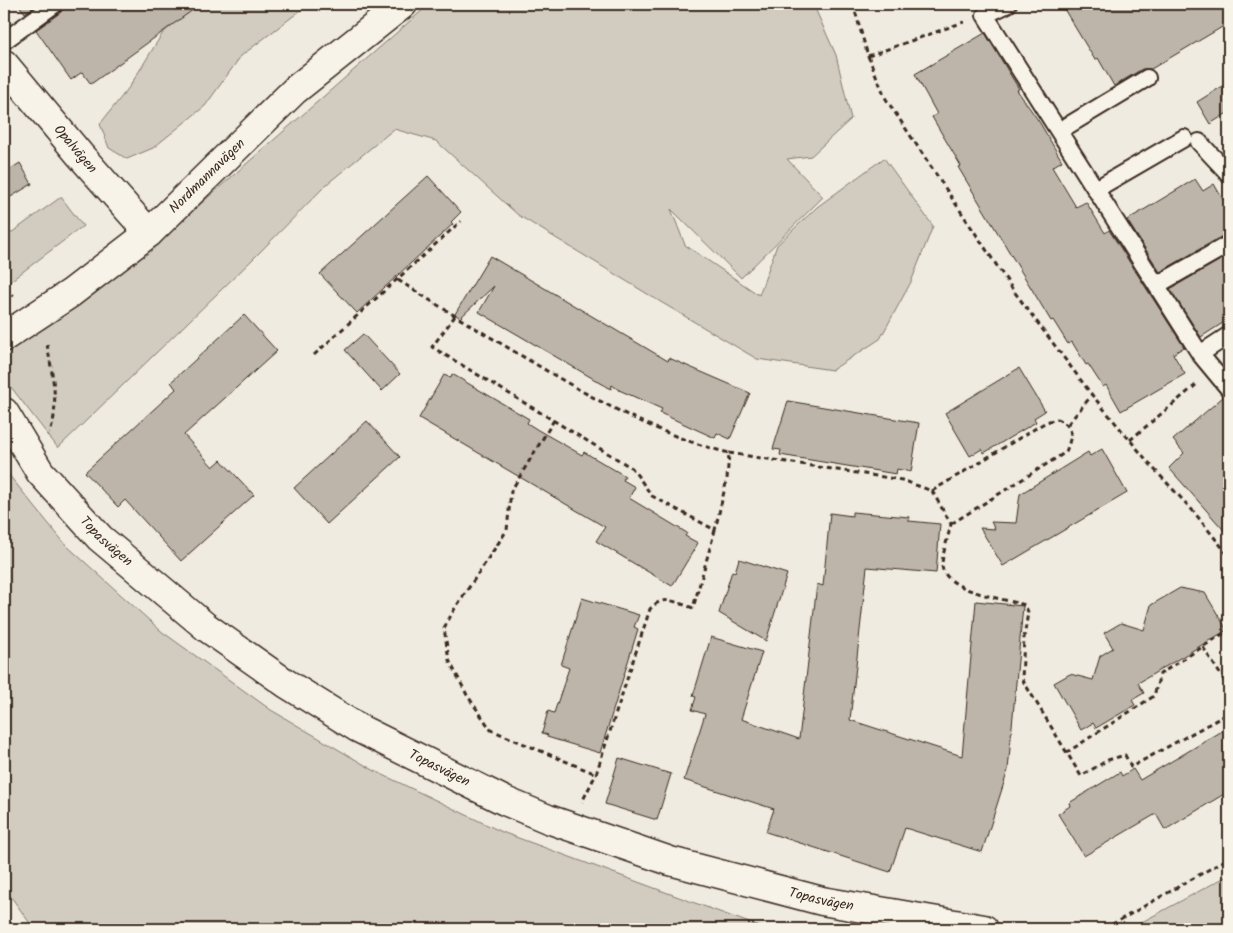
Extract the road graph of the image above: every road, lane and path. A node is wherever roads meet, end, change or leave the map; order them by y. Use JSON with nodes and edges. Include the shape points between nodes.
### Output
{"nodes":[{"id":1,"x":55,"y":4,"type":"edge"},
{"id":2,"x":403,"y":4,"type":"edge"},
{"id":3,"x":853,"y":4,"type":"edge"},
{"id":4,"x":1008,"y":4,"type":"edge"},
{"id":5,"x":985,"y":14,"type":"junction"},
{"id":6,"x":4,"y":41,"type":"edge"},
{"id":7,"x":868,"y":56,"type":"junction"},
{"id":8,"x":4,"y":64,"type":"edge"},
{"id":9,"x":1147,"y":78,"type":"dead end"},
{"id":10,"x":1059,"y":131,"type":"junction"},
{"id":11,"x":1229,"y":174,"type":"edge"},
{"id":12,"x":1096,"y":189,"type":"junction"},
{"id":13,"x":461,"y":221,"type":"dead end"},
{"id":14,"x":149,"y":233,"type":"junction"},
{"id":15,"x":1229,"y":244,"type":"edge"},
{"id":16,"x":398,"y":280,"type":"junction"},
{"id":17,"x":1157,"y":285,"type":"junction"},
{"id":18,"x":4,"y":290,"type":"edge"},
{"id":19,"x":455,"y":316,"type":"junction"},
{"id":20,"x":33,"y":319,"type":"junction"},
{"id":21,"x":1229,"y":335,"type":"edge"},
{"id":22,"x":4,"y":338,"type":"edge"},
{"id":23,"x":1200,"y":354,"type":"junction"},
{"id":24,"x":314,"y":355,"type":"dead end"},
{"id":25,"x":1213,"y":370,"type":"junction"},
{"id":26,"x":1229,"y":389,"type":"edge"},
{"id":27,"x":1092,"y":395,"type":"junction"},
{"id":28,"x":4,"y":412,"type":"edge"},
{"id":29,"x":554,"y":420,"type":"junction"},
{"id":30,"x":1068,"y":424,"type":"junction"},
{"id":31,"x":1130,"y":440,"type":"junction"},
{"id":32,"x":29,"y":453,"type":"junction"},
{"id":33,"x":729,"y":453,"type":"junction"},
{"id":34,"x":932,"y":491,"type":"junction"},
{"id":35,"x":951,"y":524,"type":"junction"},
{"id":36,"x":715,"y":530,"type":"junction"},
{"id":37,"x":1229,"y":556,"type":"edge"},
{"id":38,"x":1229,"y":630,"type":"edge"},
{"id":39,"x":1203,"y":647,"type":"junction"},
{"id":40,"x":1229,"y":688,"type":"edge"},
{"id":41,"x":1229,"y":713,"type":"edge"},
{"id":42,"x":1066,"y":752,"type":"junction"},
{"id":43,"x":596,"y":774,"type":"junction"},
{"id":44,"x":581,"y":805,"type":"dead end"},
{"id":45,"x":1229,"y":858,"type":"edge"},
{"id":46,"x":984,"y":929,"type":"edge"},
{"id":47,"x":1104,"y":929,"type":"edge"}],
"edges":[{"from":1,"to":6,"type":"lane"},
{"from":2,"to":14,"type":"street","name":"Nordmannavägen","via":[[295,90]]},
{"from":3,"to":7,"type":"path"},
{"from":4,"to":5,"type":"lane"},
{"from":5,"to":7,"type":"path"},
{"from":5,"to":10,"type":"lane"},
{"from":7,"to":27,"type":"path","via":[[886,99],[1013,290]]},
{"from":8,"to":14,"type":"street","name":"Opalvägen"},
{"from":9,"to":10,"type":"lane"},
{"from":10,"to":12,"type":"lane"},
{"from":11,"to":12,"type":"lane","via":[[1191,140]]},
{"from":12,"to":17,"type":"lane"},
{"from":13,"to":16,"type":"path"},
{"from":14,"to":20,"type":"street","name":"Nordmannavägen"},
{"from":15,"to":17,"type":"lane"},
{"from":16,"to":19,"type":"path"},
{"from":16,"to":24,"type":"path"},
{"from":17,"to":23,"type":"lane"},
{"from":18,"to":20,"type":"path","via":[[19,298]]},
{"from":19,"to":29,"type":"path","via":[[432,347]]},
{"from":19,"to":33,"type":"path","via":[[592,398],[664,432]]},
{"from":20,"to":22,"type":"street","name":"Nordmannavägen"},
{"from":20,"to":32,"type":"path","via":[[47,343],[55,392],[52,426],[44,442]]},
{"from":21,"to":23,"type":"lane"},
{"from":23,"to":25,"type":"lane"},
{"from":25,"to":26,"type":"lane"},
{"from":25,"to":31,"type":"path"},
{"from":27,"to":30,"type":"path"},
{"from":27,"to":31,"type":"path"},
{"from":28,"to":32,"type":"street","name":"Topasvägen"},
{"from":29,"to":36,"type":"path","via":[[632,468],[652,496]]},
{"from":29,"to":43,"type":"path","via":[[511,491],[507,530],[444,628],[449,660],[467,695],[491,730]]},
{"from":30,"to":34,"type":"path","via":[[1057,419],[1046,422]]},
{"from":30,"to":35,"type":"path","via":[[1070,441],[1066,452]]},
{"from":31,"to":37,"type":"path"},
{"from":32,"to":46,"type":"street","name":"Topasvägen","via":[[40,472],[100,538],[206,627],[286,684],[358,728],[438,769],[548,819],[670,861],[822,901]]},
{"from":33,"to":34,"type":"path","via":[[902,480]]},
{"from":33,"to":36,"type":"path","via":[[727,479]]},
{"from":34,"to":35,"type":"path"},
{"from":35,"to":42,"type":"path","via":[[942,565],[945,575],[958,585],[979,593],[1025,605],[1028,612],[1022,679]]},
{"from":36,"to":43,"type":"path","via":[[692,608],[668,600],[656,603],[650,610]]},
{"from":38,"to":39,"type":"path"},
{"from":39,"to":40,"type":"path"},
{"from":39,"to":42,"type":"path","via":[[1160,674],[1154,696]]},
{"from":41,"to":42,"type":"path","via":[[1131,767],[1125,755],[1108,760],[1081,776]]},
{"from":43,"to":44,"type":"path"},
{"from":45,"to":47,"type":"path"}]}
